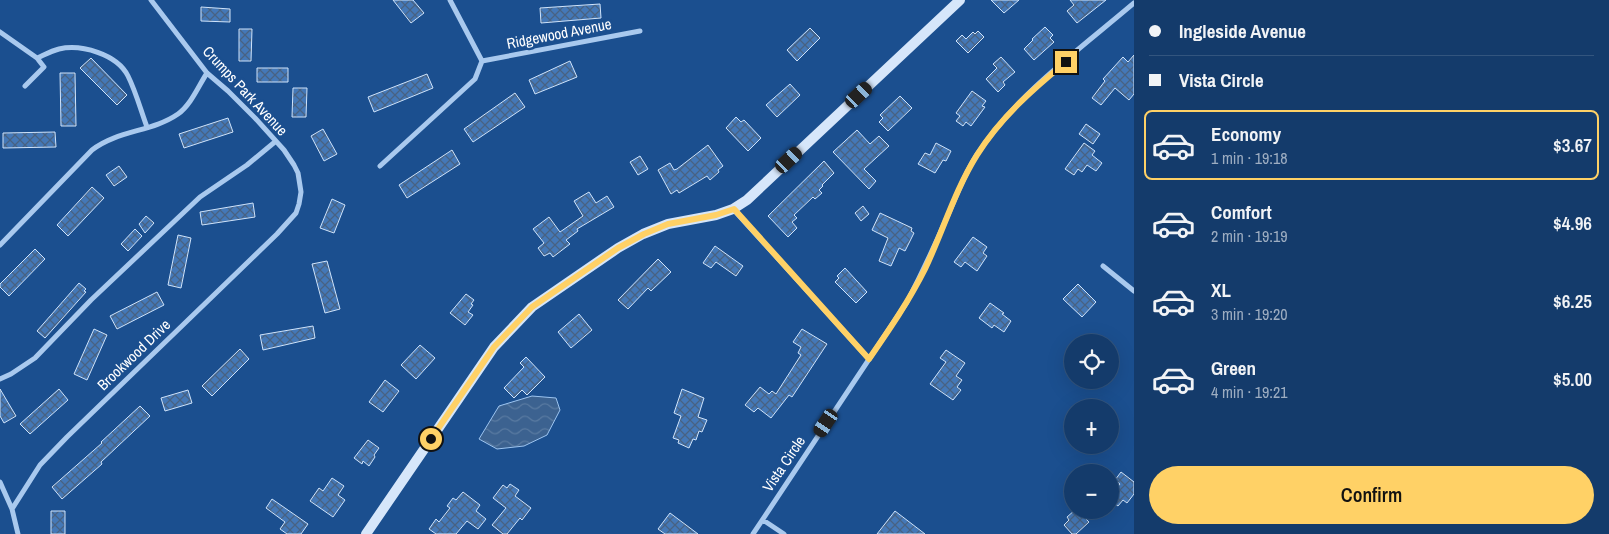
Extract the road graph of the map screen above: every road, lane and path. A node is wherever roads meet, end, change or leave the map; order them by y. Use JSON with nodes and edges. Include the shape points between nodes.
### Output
{"nodes":[{"id":1,"x":150,"y":0,"type":"edge"},
{"id":2,"x":450,"y":0,"type":"edge"},
{"id":3,"x":960,"y":0,"type":"edge"},
{"id":4,"x":1134,"y":3,"type":"edge"},
{"id":5,"x":640,"y":31,"type":"dead end"},
{"id":6,"x":0,"y":32,"type":"edge"},
{"id":7,"x":37,"y":58,"type":"junction"},
{"id":8,"x":482,"y":61,"type":"junction"},
{"id":9,"x":207,"y":72,"type":"junction"},
{"id":10,"x":25,"y":86,"type":"dead end"},
{"id":11,"x":146,"y":127,"type":"junction"},
{"id":12,"x":276,"y":141,"type":"junction"},
{"id":13,"x":380,"y":166,"type":"dead end"},
{"id":14,"x":298,"y":207,"type":"joint"},
{"id":15,"x":734,"y":209,"type":"junction"},
{"id":16,"x":0,"y":245,"type":"edge"},
{"id":17,"x":1103,"y":266,"type":"dead end"},
{"id":18,"x":1134,"y":291,"type":"edge"},
{"id":19,"x":869,"y":359,"type":"junction"},
{"id":20,"x":0,"y":379,"type":"edge"},
{"id":21,"x":0,"y":482,"type":"edge"},
{"id":22,"x":12,"y":509,"type":"junction"},
{"id":23,"x":763,"y":520,"type":"junction"},
{"id":24,"x":18,"y":534,"type":"edge"},
{"id":25,"x":366,"y":534,"type":"edge"},
{"id":26,"x":753,"y":534,"type":"edge"},
{"id":27,"x":784,"y":534,"type":"edge"}],
"edges":[{"from":1,"to":9,"type":"street","name":"Crumps Park Avenue"},
{"from":2,"to":8,"type":"street"},
{"from":3,"to":15,"type":"street"},
{"from":4,"to":19,"type":"street","name":"Vista Circle","via":[[1038,85],[996,128],[966,175],[907,302]]},
{"from":5,"to":8,"type":"street","name":"Ridgewood Avenue"},
{"from":6,"to":7,"type":"street"},
{"from":7,"to":10,"type":"street","via":[[44,67]]},
{"from":7,"to":11,"type":"street","via":[[58,49],[74,47],[118,62],[128,74]]},
{"from":8,"to":13,"type":"street","via":[[475,79]]},
{"from":9,"to":11,"type":"street","via":[[180,113]]},
{"from":9,"to":12,"type":"street","name":"Crumps Park Avenue"},
{"from":11,"to":16,"type":"street","via":[[100,144]]},
{"from":12,"to":14,"type":"street","name":"Crumps Park Avenue","via":[[298,173],[301,192]]},
{"from":12,"to":20,"type":"street","via":[[200,197],[35,358]]},
{"from":14,"to":22,"type":"street","name":"Brookwood Drive","via":[[277,234],[40,465]]},
{"from":15,"to":19,"type":"street"},
{"from":15,"to":25,"type":"street","via":[[668,224],[644,234],[532,307],[494,347]]},
{"from":17,"to":18,"type":"street"},
{"from":19,"to":23,"type":"street","name":"Vista Circle"},
{"from":21,"to":22,"type":"street"},
{"from":22,"to":24,"type":"street"},
{"from":23,"to":26,"type":"street","name":"Vista Circle"},
{"from":23,"to":27,"type":"street"}]}
